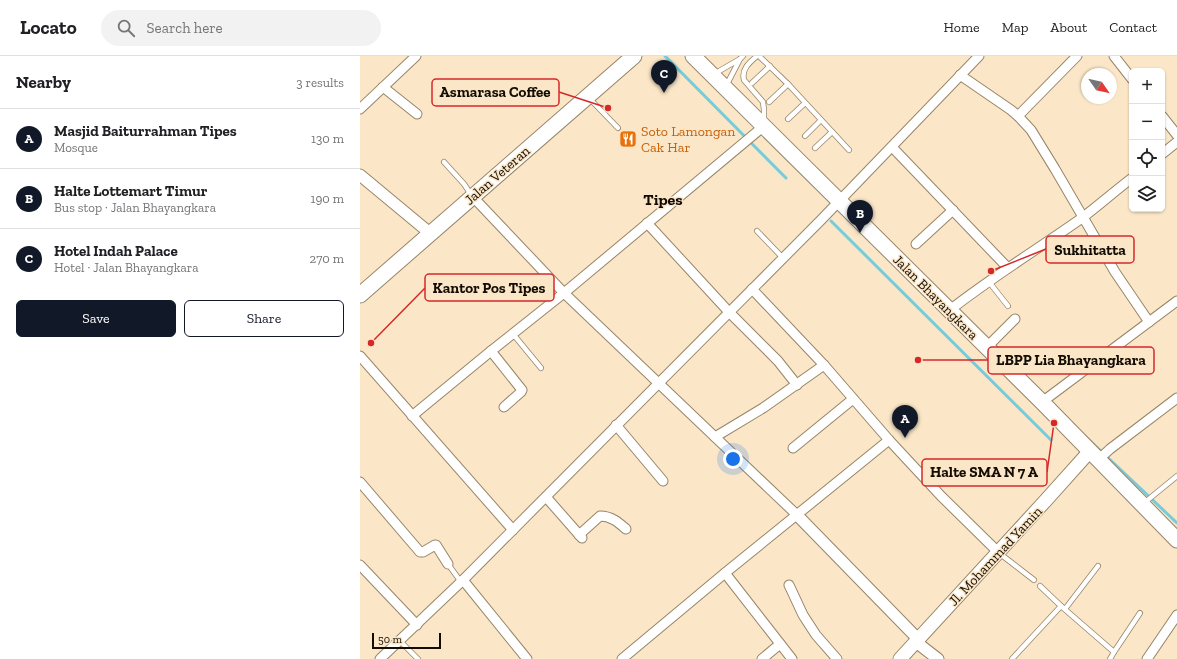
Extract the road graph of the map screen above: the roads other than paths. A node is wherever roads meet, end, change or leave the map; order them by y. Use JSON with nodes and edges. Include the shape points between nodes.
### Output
{"nodes":[{"id":1,"x":416,"y":56,"type":"edge"},
{"id":2,"x":634,"y":56,"type":"edge"},
{"id":3,"x":758,"y":56,"type":"edge"},
{"id":4,"x":979,"y":56,"type":"edge"},
{"id":5,"x":1077,"y":56,"type":"edge"},
{"id":6,"x":1114,"y":56,"type":"edge"},
{"id":7,"x":697,"y":58,"type":"edge"},
{"id":8,"x":742,"y":58,"type":"edge"},
{"id":9,"x":770,"y":66,"type":"junction"},
{"id":10,"x":712,"y":75,"type":"junction"},
{"id":11,"x":960,"y":75,"type":"junction"},
{"id":12,"x":1129,"y":75,"type":"edge"},
{"id":13,"x":752,"y":83,"type":"dead end"},
{"id":14,"x":788,"y":84,"type":"junction"},
{"id":15,"x":384,"y":87,"type":"junction"},
{"id":16,"x":725,"y":88,"type":"junction"},
{"id":17,"x":588,"y":96,"type":"junction"},
{"id":18,"x":769,"y":102,"type":"dead end"},
{"id":19,"x":805,"y":103,"type":"junction"},
{"id":20,"x":360,"y":109,"type":"edge"},
{"id":21,"x":417,"y":114,"type":"dead end"},
{"id":22,"x":1018,"y":116,"type":"junction"},
{"id":23,"x":788,"y":119,"type":"dead end"},
{"id":24,"x":821,"y":120,"type":"junction"},
{"id":25,"x":1165,"y":120,"type":"edge"},
{"id":26,"x":618,"y":128,"type":"dead end"},
{"id":27,"x":762,"y":128,"type":"junction"},
{"id":28,"x":832,"y":132,"type":"junction"},
{"id":29,"x":1177,"y":135,"type":"edge"},
{"id":30,"x":805,"y":136,"type":"dead end"},
{"id":31,"x":1177,"y":142,"type":"edge"},
{"id":32,"x":892,"y":147,"type":"junction"},
{"id":33,"x":815,"y":148,"type":"dead end"},
{"id":34,"x":849,"y":150,"type":"dead end"},
{"id":35,"x":1165,"y":152,"type":"edge"},
{"id":36,"x":444,"y":162,"type":"dead end"},
{"id":37,"x":360,"y":175,"type":"edge"},
{"id":38,"x":1129,"y":180,"type":"edge"},
{"id":39,"x":473,"y":197,"type":"junction"},
{"id":40,"x":839,"y":202,"type":"junction"},
{"id":41,"x":953,"y":210,"type":"junction"},
{"id":42,"x":1083,"y":217,"type":"junction"},
{"id":43,"x":646,"y":224,"type":"junction"},
{"id":44,"x":757,"y":231,"type":"dead end"},
{"id":45,"x":431,"y":234,"type":"junction"},
{"id":46,"x":916,"y":244,"type":"dead end"},
{"id":47,"x":783,"y":258,"type":"junction"},
{"id":48,"x":1008,"y":268,"type":"junction"},
{"id":49,"x":989,"y":282,"type":"junction"},
{"id":50,"x":752,"y":289,"type":"junction"},
{"id":51,"x":564,"y":292,"type":"junction"},
{"id":52,"x":360,"y":295,"type":"edge"},
{"id":53,"x":1177,"y":301,"type":"edge"},
{"id":54,"x":1008,"y":306,"type":"dead end"},
{"id":55,"x":950,"y":310,"type":"junction"},
{"id":56,"x":729,"y":312,"type":"junction"},
{"id":57,"x":1015,"y":319,"type":"dead end"},
{"id":58,"x":1149,"y":322,"type":"junction"},
{"id":59,"x":513,"y":334,"type":"junction"},
{"id":60,"x":986,"y":347,"type":"junction"},
{"id":61,"x":491,"y":350,"type":"junction"},
{"id":62,"x":360,"y":356,"type":"edge"},
{"id":63,"x":824,"y":365,"type":"junction"},
{"id":64,"x":541,"y":368,"type":"dead end"},
{"id":65,"x":659,"y":383,"type":"junction"},
{"id":66,"x":797,"y":385,"type":"junction"},
{"id":67,"x":853,"y":398,"type":"junction"},
{"id":68,"x":1177,"y":398,"type":"edge"},
{"id":69,"x":1042,"y":402,"type":"junction"},
{"id":70,"x":504,"y":407,"type":"dead end"},
{"id":71,"x":412,"y":416,"type":"junction"},
{"id":72,"x":616,"y":425,"type":"junction"},
{"id":73,"x":715,"y":437,"type":"junction"},
{"id":74,"x":889,"y":440,"type":"junction"},
{"id":75,"x":793,"y":448,"type":"dead end"},
{"id":76,"x":1100,"y":454,"type":"junction"},
{"id":77,"x":1177,"y":476,"type":"edge"},
{"id":78,"x":663,"y":481,"type":"dead end"},
{"id":79,"x":360,"y":482,"type":"edge"},
{"id":80,"x":546,"y":497,"type":"junction"},
{"id":81,"x":1144,"y":503,"type":"junction"},
{"id":82,"x":797,"y":515,"type":"junction"},
{"id":83,"x":626,"y":529,"type":"dead end"},
{"id":84,"x":513,"y":530,"type":"junction"},
{"id":85,"x":1177,"y":540,"type":"edge"},
{"id":86,"x":998,"y":552,"type":"junction"},
{"id":87,"x":448,"y":564,"type":"joint"},
{"id":88,"x":360,"y":565,"type":"edge"},
{"id":89,"x":1098,"y":566,"type":"dead end"},
{"id":90,"x":725,"y":573,"type":"junction"},
{"id":91,"x":1034,"y":580,"type":"dead end"},
{"id":92,"x":462,"y":581,"type":"junction"},
{"id":93,"x":789,"y":585,"type":"dead end"},
{"id":94,"x":1040,"y":586,"type":"dead end"},
{"id":95,"x":1063,"y":608,"type":"junction"},
{"id":96,"x":1140,"y":613,"type":"dead end"},
{"id":97,"x":1177,"y":615,"type":"edge"},
{"id":98,"x":417,"y":625,"type":"junction"},
{"id":99,"x":400,"y":641,"type":"junction"},
{"id":100,"x":917,"y":641,"type":"junction"},
{"id":101,"x":780,"y":644,"type":"junction"},
{"id":102,"x":1114,"y":652,"type":"junction"},
{"id":103,"x":380,"y":659,"type":"edge"},
{"id":104,"x":418,"y":659,"type":"edge"},
{"id":105,"x":527,"y":659,"type":"edge"},
{"id":106,"x":622,"y":659,"type":"edge"},
{"id":107,"x":762,"y":659,"type":"edge"},
{"id":108,"x":792,"y":659,"type":"edge"},
{"id":109,"x":837,"y":659,"type":"edge"},
{"id":110,"x":900,"y":659,"type":"edge"},
{"id":111,"x":938,"y":659,"type":"edge"},
{"id":112,"x":1012,"y":659,"type":"edge"},
{"id":113,"x":1110,"y":659,"type":"edge"},
{"id":114,"x":1147,"y":659,"type":"edge"}],
"edges":[{"from":1,"to":15,"type":"street"},
{"from":2,"to":17,"type":"main road","name":"Jalan Veteran"},
{"from":3,"to":9,"type":"lane"},
{"from":3,"to":27,"type":"lane","via":[[748,64],[743,75],[744,80],[763,102]]},
{"from":4,"to":11,"type":"street"},
{"from":5,"to":22,"type":"street"},
{"from":6,"to":12,"type":"street"},
{"from":7,"to":10,"type":"main road","name":"Jalan Bhayangkara"},
{"from":8,"to":10,"type":"lane"},
{"from":8,"to":16,"type":"lane"},
{"from":9,"to":13,"type":"lane"},
{"from":9,"to":14,"type":"lane"},
{"from":10,"to":16,"type":"main road","name":"Jalan Bhayangkara"},
{"from":11,"to":22,"type":"street"},
{"from":11,"to":32,"type":"street"},
{"from":14,"to":18,"type":"lane"},
{"from":14,"to":19,"type":"lane"},
{"from":15,"to":20,"type":"street"},
{"from":15,"to":21,"type":"street"},
{"from":16,"to":27,"type":"main road","name":"Jalan Bhayangkara"},
{"from":17,"to":26,"type":"lane"},
{"from":17,"to":39,"type":"main road","name":"Jalan Veteran"},
{"from":19,"to":23,"type":"lane"},
{"from":19,"to":24,"type":"lane"},
{"from":22,"to":42,"type":"street","via":[[1031,130]]},
{"from":24,"to":28,"type":"lane"},
{"from":24,"to":30,"type":"lane"},
{"from":25,"to":29,"type":"street"},
{"from":27,"to":40,"type":"main road","name":"Jalan Bhayangkara"},
{"from":27,"to":43,"type":"street"},
{"from":28,"to":33,"type":"lane"},
{"from":28,"to":34,"type":"lane"},
{"from":31,"to":35,"type":"street"},
{"from":32,"to":40,"type":"street"},
{"from":32,"to":41,"type":"street"},
{"from":36,"to":39,"type":"lane"},
{"from":37,"to":45,"type":"street"},
{"from":38,"to":42,"type":"street"},
{"from":39,"to":45,"type":"main road","name":"Jalan Veteran"},
{"from":39,"to":51,"type":"street"},
{"from":40,"to":47,"type":"street"},
{"from":40,"to":55,"type":"main road","name":"Jalan Bhayangkara"},
{"from":41,"to":46,"type":"street"},
{"from":41,"to":48,"type":"street"},
{"from":42,"to":48,"type":"street"},
{"from":42,"to":58,"type":"street","via":[[1115,272]]},
{"from":43,"to":51,"type":"street"},
{"from":43,"to":56,"type":"street"},
{"from":44,"to":47,"type":"lane"},
{"from":45,"to":52,"type":"main road","name":"Jalan Veteran"},
{"from":47,"to":50,"type":"street"},
{"from":48,"to":49,"type":"street"},
{"from":49,"to":54,"type":"lane"},
{"from":49,"to":55,"type":"street"},
{"from":50,"to":56,"type":"street"},
{"from":50,"to":63,"type":"street"},
{"from":51,"to":59,"type":"street"},
{"from":51,"to":65,"type":"street"},
{"from":53,"to":58,"type":"street"},
{"from":55,"to":60,"type":"main road","name":"Jalan Bhayangkara"},
{"from":56,"to":65,"type":"street"},
{"from":56,"to":66,"type":"street","via":[[778,361]]},
{"from":57,"to":60,"type":"street"},
{"from":58,"to":69,"type":"street"},
{"from":59,"to":61,"type":"street"},
{"from":59,"to":64,"type":"lane"},
{"from":60,"to":69,"type":"main road","name":"Jalan Bhayangkara"},
{"from":61,"to":70,"type":"street","via":[[522,390]]},
{"from":61,"to":71,"type":"street"},
{"from":62,"to":71,"type":"street"},
{"from":63,"to":66,"type":"street"},
{"from":63,"to":67,"type":"street"},
{"from":65,"to":72,"type":"street"},
{"from":65,"to":73,"type":"street"},
{"from":66,"to":73,"type":"street"},
{"from":67,"to":74,"type":"street"},
{"from":67,"to":75,"type":"street"},
{"from":68,"to":76,"type":"street"},
{"from":69,"to":76,"type":"main road","name":"Jalan Bhayangkara"},
{"from":71,"to":84,"type":"street"},
{"from":72,"to":78,"type":"street"},
{"from":72,"to":80,"type":"street"},
{"from":73,"to":82,"type":"street"},
{"from":74,"to":82,"type":"street"},
{"from":74,"to":86,"type":"street"},
{"from":76,"to":81,"type":"main road","name":"Jalan Bhayangkara"},
{"from":76,"to":86,"type":"main road","name":"Jl. Mohammad Yamin"},
{"from":77,"to":81,"type":"lane"},
{"from":79,"to":87,"type":"street","via":[[420,552],[436,545]]},
{"from":80,"to":83,"type":"street","via":[[581,536],[600,516],[611,518]]},
{"from":80,"to":84,"type":"street"},
{"from":81,"to":85,"type":"main road","name":"Jalan Bhayangkara"},
{"from":82,"to":90,"type":"street"},
{"from":82,"to":100,"type":"street"},
{"from":84,"to":92,"type":"street"},
{"from":86,"to":91,"type":"lane"},
{"from":86,"to":100,"type":"main road","name":"Jl. Mohammad Yamin"},
{"from":87,"to":92,"type":"lane"},
{"from":88,"to":98,"type":"street"},
{"from":89,"to":95,"type":"lane"},
{"from":90,"to":101,"type":"street"},
{"from":90,"to":106,"type":"street"},
{"from":92,"to":98,"type":"street"},
{"from":92,"to":105,"type":"street"},
{"from":93,"to":109,"type":"street","via":[[803,616]]},
{"from":94,"to":95,"type":"lane"},
{"from":95,"to":102,"type":"lane"},
{"from":95,"to":112,"type":"lane"},
{"from":96,"to":102,"type":"lane"},
{"from":97,"to":114,"type":"street"},
{"from":98,"to":99,"type":"street"},
{"from":99,"to":103,"type":"street"},
{"from":99,"to":104,"type":"lane"},
{"from":100,"to":110,"type":"main road","name":"Jl. Mohammad Yamin"},
{"from":100,"to":111,"type":"street"},
{"from":101,"to":107,"type":"street"},
{"from":101,"to":108,"type":"street"},
{"from":102,"to":113,"type":"lane"}]}
